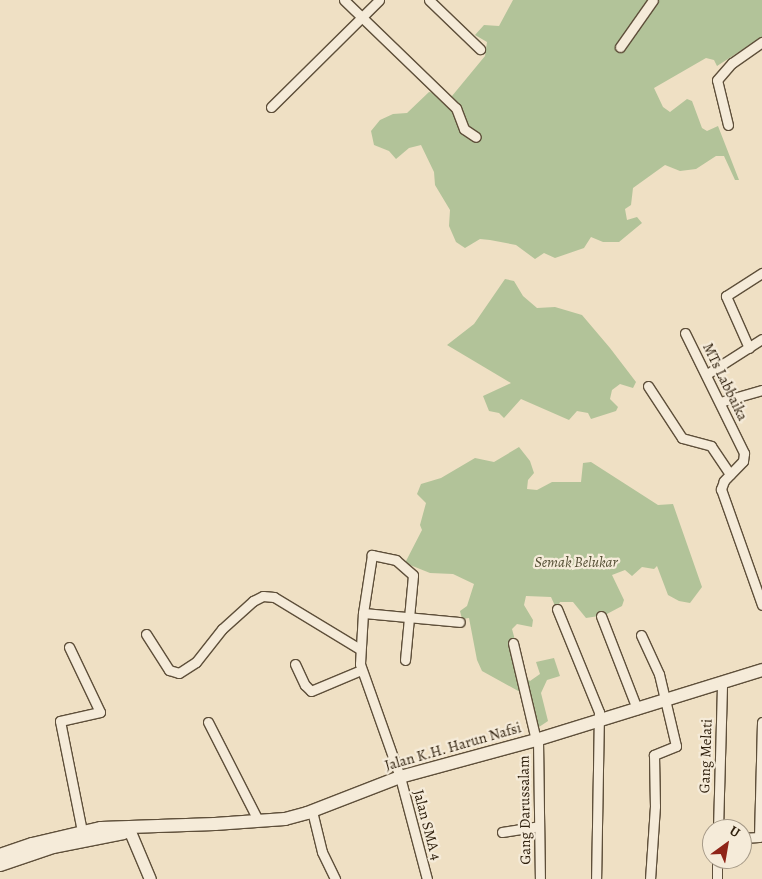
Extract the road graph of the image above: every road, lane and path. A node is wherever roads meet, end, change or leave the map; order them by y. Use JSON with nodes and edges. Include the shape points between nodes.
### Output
{"nodes":[{"id":1,"x":344,"y":0,"type":"edge"},
{"id":2,"x":379,"y":0,"type":"edge"},
{"id":3,"x":429,"y":0,"type":"edge"},
{"id":4,"x":653,"y":0,"type":"edge"},
{"id":5,"x":362,"y":17,"type":"junction"},
{"id":6,"x":762,"y":42,"type":"edge"},
{"id":7,"x":620,"y":47,"type":"dead end"},
{"id":8,"x":480,"y":49,"type":"dead end"},
{"id":9,"x":271,"y":107,"type":"dead end"},
{"id":10,"x":728,"y":125,"type":"dead end"},
{"id":11,"x":476,"y":137,"type":"dead end"},
{"id":12,"x":762,"y":273,"type":"edge"},
{"id":13,"x":685,"y":333,"type":"dead end"},
{"id":14,"x":762,"y":339,"type":"edge"},
{"id":15,"x":749,"y":348,"type":"junction"},
{"id":16,"x":707,"y":374,"type":"junction"},
{"id":17,"x":648,"y":386,"type":"dead end"},
{"id":18,"x":762,"y":390,"type":"edge"},
{"id":19,"x":720,"y":402,"type":"junction"},
{"id":20,"x":730,"y":474,"type":"junction"},
{"id":21,"x":762,"y":605,"type":"edge"},
{"id":22,"x":557,"y":609,"type":"dead end"},
{"id":23,"x":363,"y":613,"type":"junction"},
{"id":24,"x":601,"y":616,"type":"dead end"},
{"id":25,"x":409,"y":619,"type":"junction"},
{"id":26,"x":460,"y":622,"type":"dead end"},
{"id":27,"x":146,"y":634,"type":"dead end"},
{"id":28,"x":641,"y":635,"type":"dead end"},
{"id":29,"x":513,"y":643,"type":"dead end"},
{"id":30,"x":70,"y":647,"type":"dead end"},
{"id":31,"x":360,"y":649,"type":"junction"},
{"id":32,"x":405,"y":660,"type":"dead end"},
{"id":33,"x":295,"y":664,"type":"dead end"},
{"id":34,"x":361,"y":670,"type":"junction"},
{"id":35,"x":762,"y":670,"type":"edge"},
{"id":36,"x":722,"y":683,"type":"junction"},
{"id":37,"x":665,"y":700,"type":"junction"},
{"id":38,"x":637,"y":709,"type":"junction"},
{"id":39,"x":599,"y":721,"type":"junction"},
{"id":40,"x":208,"y":722,"type":"dead end"},
{"id":41,"x":762,"y":722,"type":"edge"},
{"id":42,"x":537,"y":740,"type":"junction"},
{"id":43,"x":400,"y":777,"type":"junction"},
{"id":44,"x":309,"y":812,"type":"junction"},
{"id":45,"x":718,"y":819,"type":"edge"},
{"id":46,"x":258,"y":820,"type":"junction"},
{"id":47,"x":539,"y":826,"type":"junction"},
{"id":48,"x":129,"y":829,"type":"junction"},
{"id":49,"x":82,"y":831,"type":"junction"},
{"id":50,"x":502,"y":832,"type":"dead end"},
{"id":51,"x":752,"y":837,"type":"edge"},
{"id":52,"x":0,"y":855,"type":"edge"},
{"id":53,"x":0,"y":865,"type":"edge"},
{"id":54,"x":150,"y":879,"type":"edge"},
{"id":55,"x":335,"y":879,"type":"edge"},
{"id":56,"x":427,"y":879,"type":"edge"},
{"id":57,"x":540,"y":879,"type":"edge"},
{"id":58,"x":596,"y":879,"type":"edge"},
{"id":59,"x":650,"y":879,"type":"edge"}],
"edges":[{"from":1,"to":5,"type":"street"},
{"from":2,"to":5,"type":"street"},
{"from":3,"to":8,"type":"street"},
{"from":4,"to":7,"type":"street"},
{"from":5,"to":9,"type":"street"},
{"from":5,"to":11,"type":"street","via":[[456,108],[464,129]]},
{"from":6,"to":10,"type":"street","via":[[746,50],[719,76],[718,86]]},
{"from":12,"to":15,"type":"street","via":[[726,296]]},
{"from":13,"to":16,"type":"street","name":"MTs Labbaika"},
{"from":14,"to":15,"type":"street"},
{"from":15,"to":16,"type":"street"},
{"from":16,"to":19,"type":"street","name":"MTs Labbaika"},
{"from":17,"to":20,"type":"street","via":[[682,438],[711,446]]},
{"from":18,"to":19,"type":"street"},
{"from":19,"to":20,"type":"street","name":"MTs Labbaika","via":[[745,455]]},
{"from":20,"to":21,"type":"street","name":"MTs Labbaika","via":[[721,486],[722,493]]},
{"from":22,"to":39,"type":"street","via":[[599,712]]},
{"from":23,"to":25,"type":"street"},
{"from":23,"to":25,"type":"street","name":"Jalan SMA 4","via":[[371,556],[375,555],[396,560],[413,575]]},
{"from":23,"to":31,"type":"street","name":"Jalan SMA 4"},
{"from":24,"to":38,"type":"street"},
{"from":25,"to":26,"type":"street"},
{"from":25,"to":32,"type":"street"},
{"from":27,"to":31,"type":"street","via":[[169,670],[179,673],[196,662],[222,629],[263,596],[274,597]]},
{"from":28,"to":37,"type":"street","via":[[659,674]]},
{"from":29,"to":42,"type":"street","name":"Gang Darussalam"},
{"from":30,"to":49,"type":"street","via":[[100,712],[60,721]]},
{"from":31,"to":34,"type":"street","name":"Jalan SMA 4"},
{"from":33,"to":34,"type":"street","via":[[304,685],[311,690]]},
{"from":34,"to":43,"type":"street","name":"Jalan SMA 4"},
{"from":35,"to":36,"type":"main road","name":"Jalan K.H. Harun Nafsi"},
{"from":36,"to":37,"type":"main road","name":"Jalan K.H. Harun Nafsi"},
{"from":36,"to":45,"type":"street","name":"Gang Melati"},
{"from":37,"to":38,"type":"main road","name":"Jalan K.H. Harun Nafsi"},
{"from":37,"to":59,"type":"street","via":[[676,746],[654,755],[655,806]]},
{"from":38,"to":39,"type":"main road","name":"Jalan K.H. Harun Nafsi"},
{"from":39,"to":42,"type":"main road","name":"Jalan K.H. Harun Nafsi"},
{"from":39,"to":58,"type":"street"},
{"from":40,"to":46,"type":"street"},
{"from":41,"to":51,"type":"street","via":[[759,837]]},
{"from":42,"to":43,"type":"main road","name":"Jalan K.H. Harun Nafsi"},
{"from":42,"to":47,"type":"street","name":"Gang Darussalam"},
{"from":43,"to":44,"type":"main road","name":"Jalan K.H. Harun Nafsi"},
{"from":43,"to":56,"type":"street","name":"Jalan SMA 4"},
{"from":44,"to":46,"type":"main road","name":"Jalan K.H. Harun Nafsi","via":[[285,819]]},
{"from":44,"to":55,"type":"street"},
{"from":46,"to":48,"type":"main road","name":"Jalan K.H. Harun Nafsi"},
{"from":47,"to":50,"type":"street"},
{"from":47,"to":57,"type":"street","name":"Gang Darussalam"},
{"from":48,"to":49,"type":"main road","name":"Jalan K.H. Harun Nafsi"},
{"from":48,"to":53,"type":"main road","name":"Jalan K.H. Harun Nafsi","via":[[53,847]]},
{"from":48,"to":54,"type":"street"},
{"from":49,"to":52,"type":"main road","name":"Jalan K.H. Harun Nafsi"}]}
